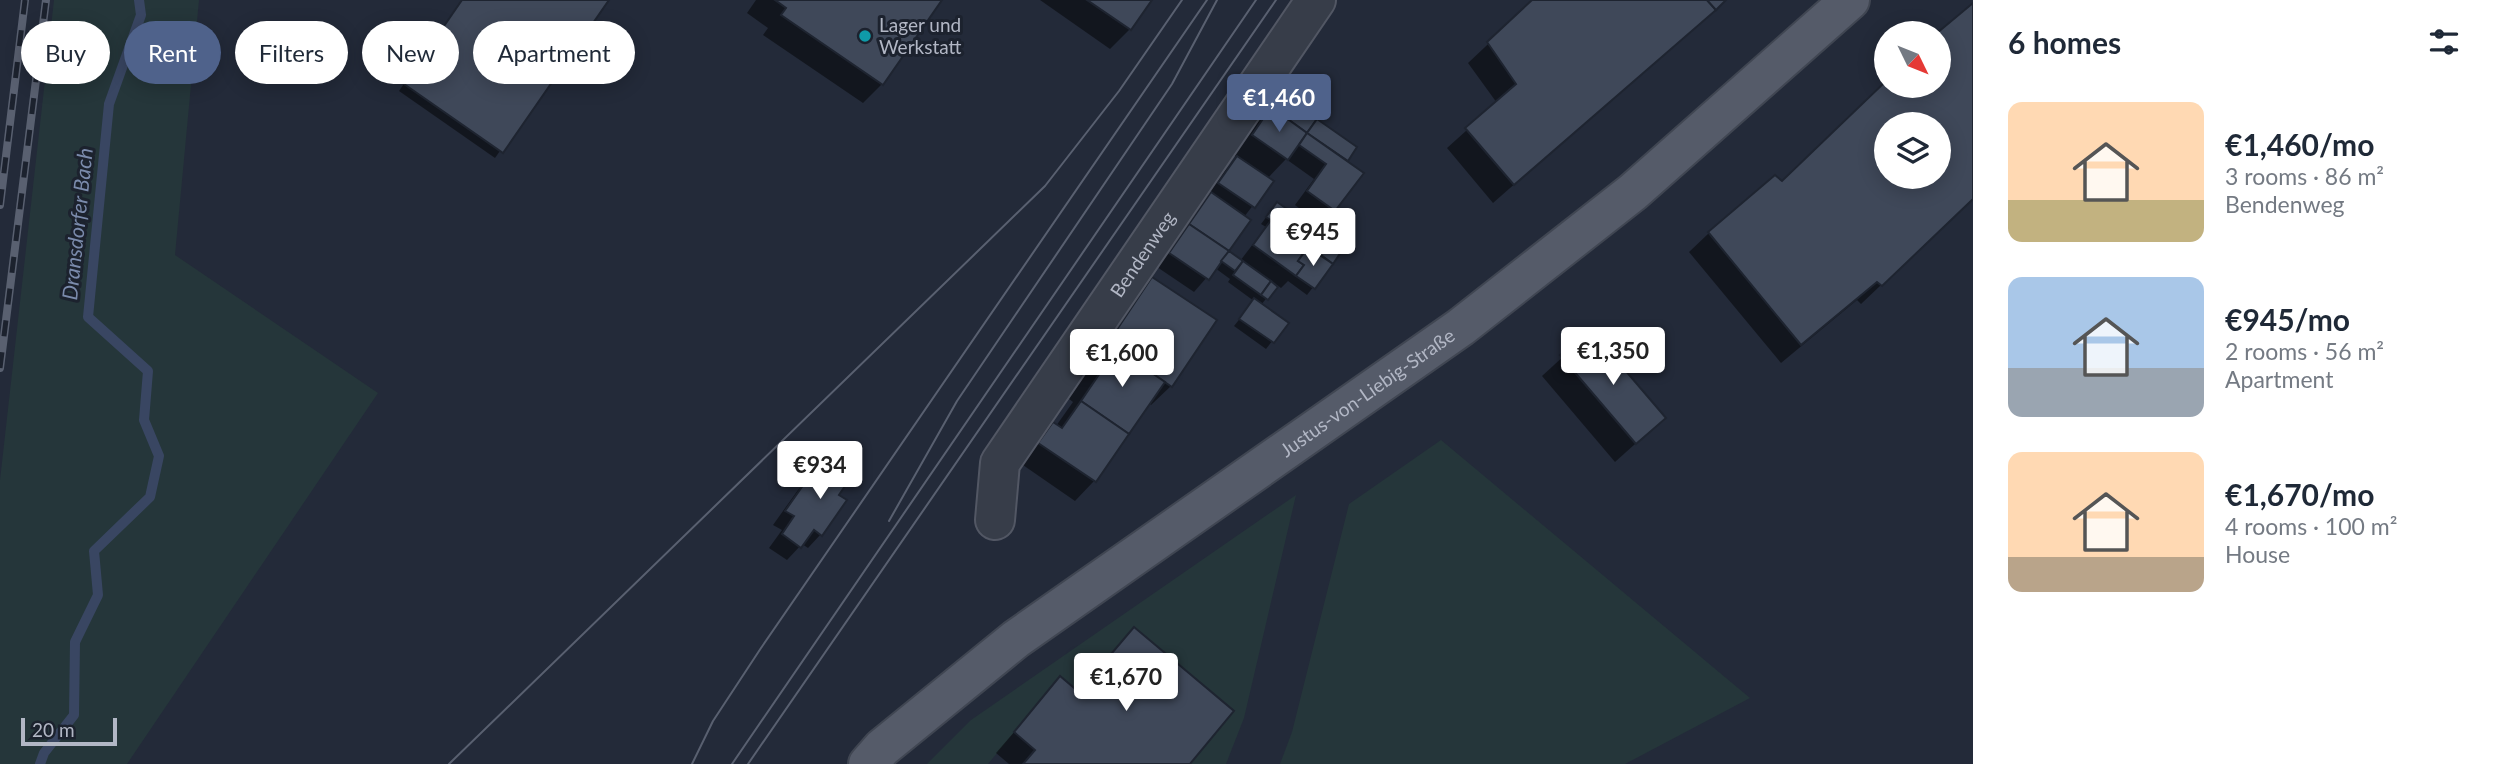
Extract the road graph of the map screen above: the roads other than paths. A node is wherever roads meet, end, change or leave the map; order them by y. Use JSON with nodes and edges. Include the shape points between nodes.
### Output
{"nodes":[{"id":1,"x":1316,"y":0,"type":"edge"},
{"id":2,"x":1850,"y":0,"type":"edge"},
{"id":3,"x":995,"y":520,"type":"dead end"},
{"id":4,"x":868,"y":764,"type":"edge"}],
"edges":[{"from":1,"to":3,"type":"street","name":"Bendenweg","via":[[1000,463]]},
{"from":2,"to":4,"type":"main road","name":"Justus-von-Liebig-Straße","via":[[1633,192],[1471,318],[1016,639]]}]}
